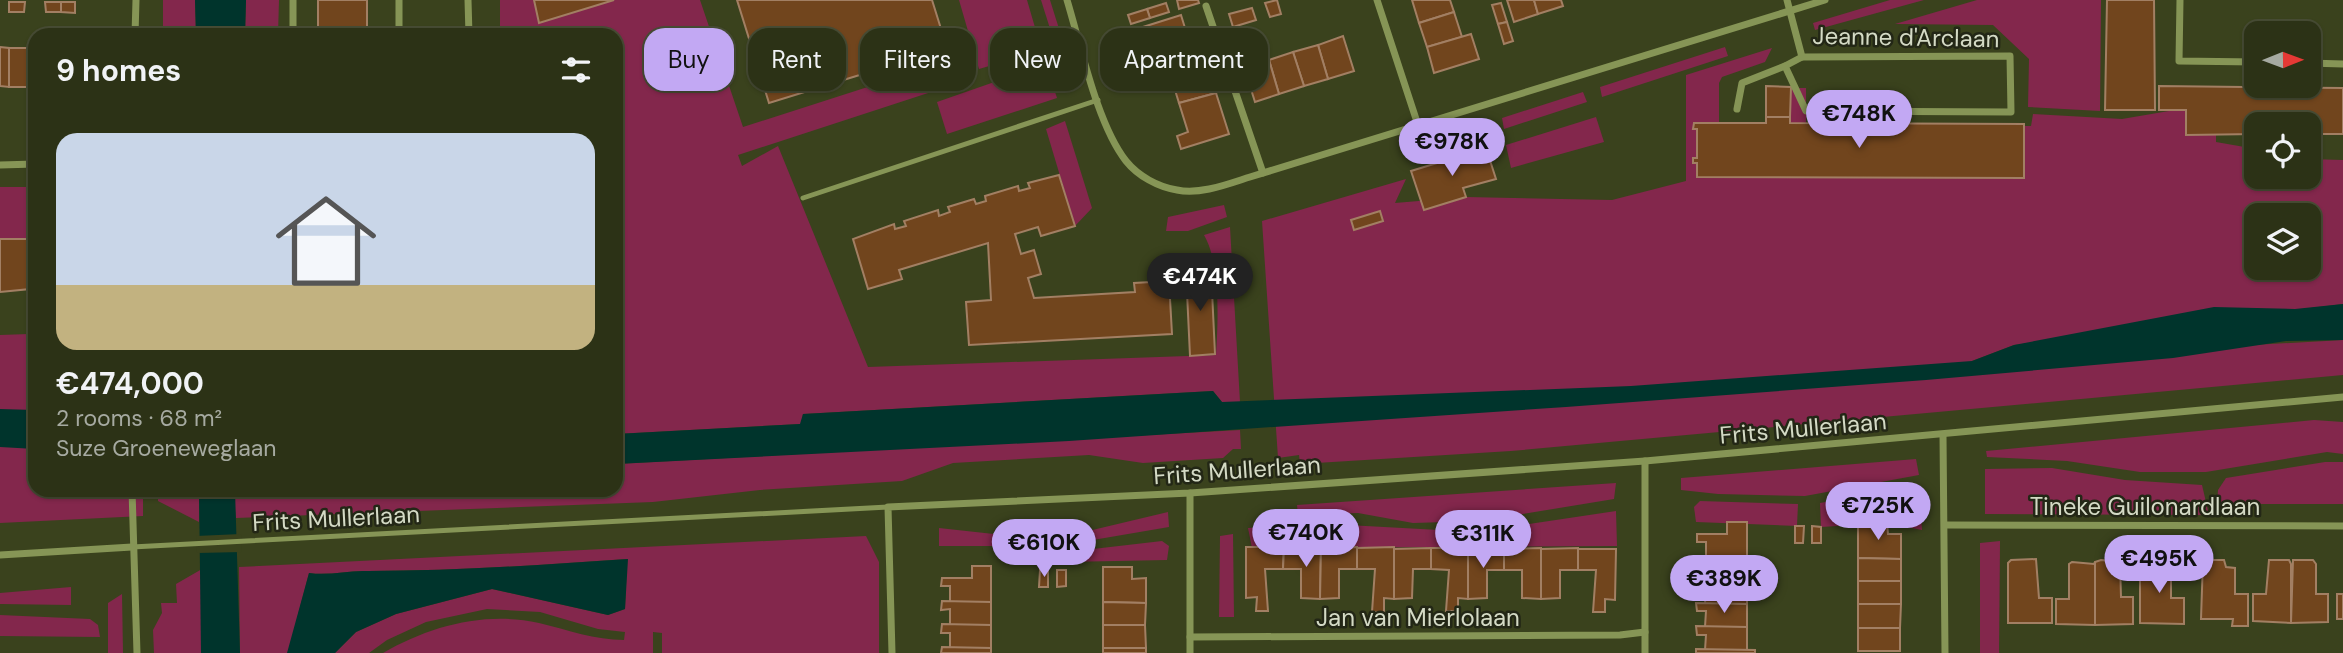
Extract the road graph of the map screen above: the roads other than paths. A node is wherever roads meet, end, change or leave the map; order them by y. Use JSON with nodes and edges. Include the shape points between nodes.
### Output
{"nodes":[{"id":1,"x":136,"y":0,"type":"edge"},
{"id":2,"x":293,"y":0,"type":"edge"},
{"id":3,"x":399,"y":0,"type":"edge"},
{"id":4,"x":468,"y":0,"type":"edge"},
{"id":5,"x":1067,"y":0,"type":"edge"},
{"id":6,"x":1377,"y":0,"type":"edge"},
{"id":7,"x":1787,"y":0,"type":"edge"},
{"id":8,"x":1825,"y":0,"type":"edge"},
{"id":9,"x":2180,"y":0,"type":"edge"},
{"id":10,"x":1206,"y":6,"type":"dead end"},
{"id":11,"x":1790,"y":11,"type":"junction"},
{"id":12,"x":135,"y":28,"type":"edge"},
{"id":13,"x":293,"y":28,"type":"edge"},
{"id":14,"x":399,"y":28,"type":"edge"},
{"id":15,"x":468,"y":28,"type":"edge"},
{"id":16,"x":1802,"y":57,"type":"junction"},
{"id":17,"x":2244,"y":62,"type":"edge"},
{"id":18,"x":2321,"y":63,"type":"edge"},
{"id":19,"x":2343,"y":64,"type":"edge"},
{"id":20,"x":1785,"y":66,"type":"junction"},
{"id":21,"x":1098,"y":100,"type":"junction"},
{"id":22,"x":1737,"y":109,"type":"dead end"},
{"id":23,"x":1418,"y":125,"type":"junction"},
{"id":24,"x":28,"y":164,"type":"edge"},
{"id":25,"x":0,"y":165,"type":"edge"},
{"id":26,"x":1263,"y":173,"type":"junction"},
{"id":27,"x":803,"y":198,"type":"dead end"},
{"id":28,"x":2343,"y":397,"type":"edge"},
{"id":29,"x":1943,"y":435,"type":"junction"},
{"id":30,"x":1645,"y":461,"type":"junction"},
{"id":31,"x":1190,"y":493,"type":"junction"},
{"id":32,"x":132,"y":497,"type":"edge"},
{"id":33,"x":888,"y":507,"type":"junction"},
{"id":34,"x":1946,"y":525,"type":"junction"},
{"id":35,"x":2343,"y":526,"type":"edge"},
{"id":36,"x":132,"y":547,"type":"junction"},
{"id":37,"x":0,"y":555,"type":"edge"},
{"id":38,"x":1645,"y":632,"type":"junction"},
{"id":39,"x":1190,"y":637,"type":"junction"},
{"id":40,"x":137,"y":653,"type":"edge"},
{"id":41,"x":892,"y":653,"type":"edge"},
{"id":42,"x":1190,"y":653,"type":"edge"},
{"id":43,"x":1645,"y":653,"type":"edge"},
{"id":44,"x":1945,"y":653,"type":"edge"}],
"edges":[{"from":1,"to":12,"type":"street"},
{"from":2,"to":13,"type":"street"},
{"from":3,"to":14,"type":"street"},
{"from":4,"to":15,"type":"street"},
{"from":5,"to":21,"type":"street","name":"Jeanne d'Arclaan"},
{"from":6,"to":23,"type":"street"},
{"from":7,"to":11,"type":"street"},
{"from":8,"to":11,"type":"street","name":"Jeanne d'Arclaan"},
{"from":9,"to":17,"type":"street","via":[[2179,61]]},
{"from":10,"to":26,"type":"street"},
{"from":11,"to":16,"type":"street","name":"Jeanne d'Arclaan"},
{"from":11,"to":23,"type":"street","name":"Jeanne d'Arclaan"},
{"from":16,"to":20,"type":"street"},
{"from":16,"to":20,"type":"street","name":"Jeanne d'Arclaan","via":[[2010,56],[2011,111],[1806,111]]},
{"from":18,"to":19,"type":"street"},
{"from":20,"to":22,"type":"street","name":"Jeanne d'Arclaan","via":[[1742,83]]},
{"from":21,"to":26,"type":"street","name":"Jeanne d'Arclaan","via":[[1126,162],[1147,180],[1177,191],[1202,190]]},
{"from":21,"to":27,"type":"lane"},
{"from":23,"to":26,"type":"street","name":"Jeanne d'Arclaan"},
{"from":24,"to":25,"type":"street"},
{"from":28,"to":29,"type":"street","name":"Frits Mullerlaan"},
{"from":29,"to":30,"type":"street","name":"Frits Mullerlaan"},
{"from":29,"to":34,"type":"street"},
{"from":30,"to":31,"type":"street","name":"Frits Mullerlaan"},
{"from":30,"to":38,"type":"street"},
{"from":31,"to":33,"type":"street","name":"Frits Mullerlaan"},
{"from":31,"to":39,"type":"street"},
{"from":32,"to":36,"type":"street"},
{"from":33,"to":36,"type":"lane","name":"Frits Mullerlaan"},
{"from":33,"to":41,"type":"street"},
{"from":34,"to":35,"type":"street","name":"Tineke Guilonardlaan"},
{"from":34,"to":44,"type":"street"},
{"from":36,"to":37,"type":"street"},
{"from":36,"to":40,"type":"street"},
{"from":38,"to":39,"type":"street","name":"Jan van Mierlolaan"},
{"from":38,"to":43,"type":"street"},
{"from":39,"to":42,"type":"street"}]}
